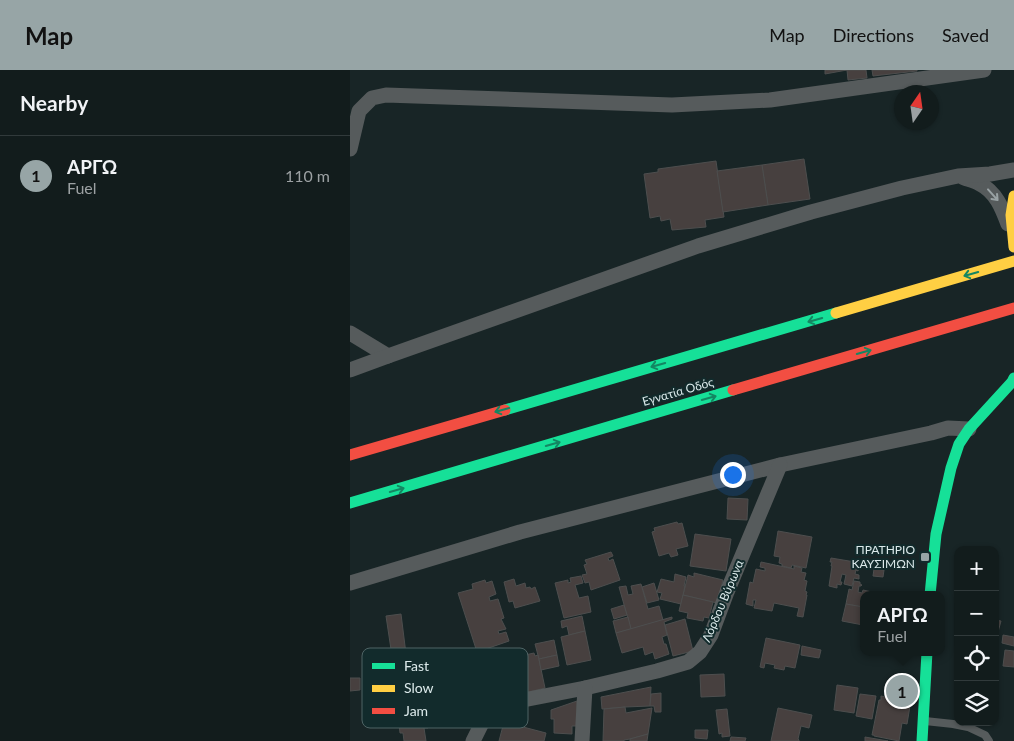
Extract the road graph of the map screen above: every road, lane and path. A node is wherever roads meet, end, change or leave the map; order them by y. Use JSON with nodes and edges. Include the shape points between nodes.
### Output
{"nodes":[{"id":1,"x":984,"y":70,"type":"edge"},
{"id":2,"x":350,"y":149,"type":"edge"},
{"id":3,"x":1014,"y":170,"type":"edge"},
{"id":4,"x":958,"y":176,"type":"junction"},
{"id":5,"x":1014,"y":196,"type":"edge"},
{"id":6,"x":1011,"y":231,"type":"junction"},
{"id":7,"x":1014,"y":247,"type":"edge"},
{"id":8,"x":1014,"y":261,"type":"edge"},
{"id":9,"x":1014,"y":308,"type":"edge"},
{"id":10,"x":350,"y":333,"type":"edge"},
{"id":11,"x":388,"y":356,"type":"junction"},
{"id":12,"x":350,"y":370,"type":"edge"},
{"id":13,"x":1013,"y":381,"type":"edge"},
{"id":14,"x":969,"y":429,"type":"junction"},
{"id":15,"x":350,"y":455,"type":"edge"},
{"id":16,"x":780,"y":465,"type":"junction"},
{"id":17,"x":350,"y":503,"type":"edge"},
{"id":18,"x":350,"y":583,"type":"edge"},
{"id":19,"x":930,"y":591,"type":"edge"},
{"id":20,"x":927,"y":656,"type":"edge"},
{"id":21,"x":585,"y":688,"type":"junction"},
{"id":22,"x":528,"y":699,"type":"edge"},
{"id":23,"x":923,"y":721,"type":"junction"},
{"id":24,"x":480,"y":728,"type":"edge"},
{"id":25,"x":473,"y":741,"type":"edge"},
{"id":26,"x":582,"y":741,"type":"edge"},
{"id":27,"x":922,"y":741,"type":"edge"},
{"id":28,"x":989,"y":741,"type":"edge"}],
"edges":[{"from":1,"to":2,"type":"street","via":[[770,100],[672,106],[386,95],[372,98],[359,110]]},
{"from":3,"to":4,"type":"street"},
{"from":4,"to":6,"type":"street","one_way":true,"via":[[992,192]]},
{"from":4,"to":11,"type":"street","via":[[812,212],[708,244]]},
{"from":5,"to":6,"type":"main road"},
{"from":6,"to":7,"type":"main road"},
{"from":8,"to":15,"type":"main road","one_way":true},
{"from":17,"to":9,"type":"main road","name":"Εγνατία Οδός","one_way":true},
{"from":10,"to":11,"type":"street"},
{"from":11,"to":12,"type":"street"},
{"from":13,"to":14,"type":"main road"},
{"from":14,"to":16,"type":"street","via":[[948,428]]},
{"from":14,"to":19,"type":"main road","via":[[959,444],[942,504]]},
{"from":16,"to":18,"type":"street","via":[[520,532]]},
{"from":16,"to":21,"type":"street","name":"Λόρδου Βύρωνα","via":[[711,635],[700,652],[688,662]]},
{"from":20,"to":23,"type":"main road"},
{"from":21,"to":22,"type":"street","name":"Λόρδου Βύρωνα"},
{"from":21,"to":26,"type":"street"},
{"from":23,"to":27,"type":"main road"},
{"from":23,"to":28,"type":"lane","via":[[968,727],[985,735]]},
{"from":24,"to":25,"type":"street","name":"Λόρδου Βύρωνα"}]}
